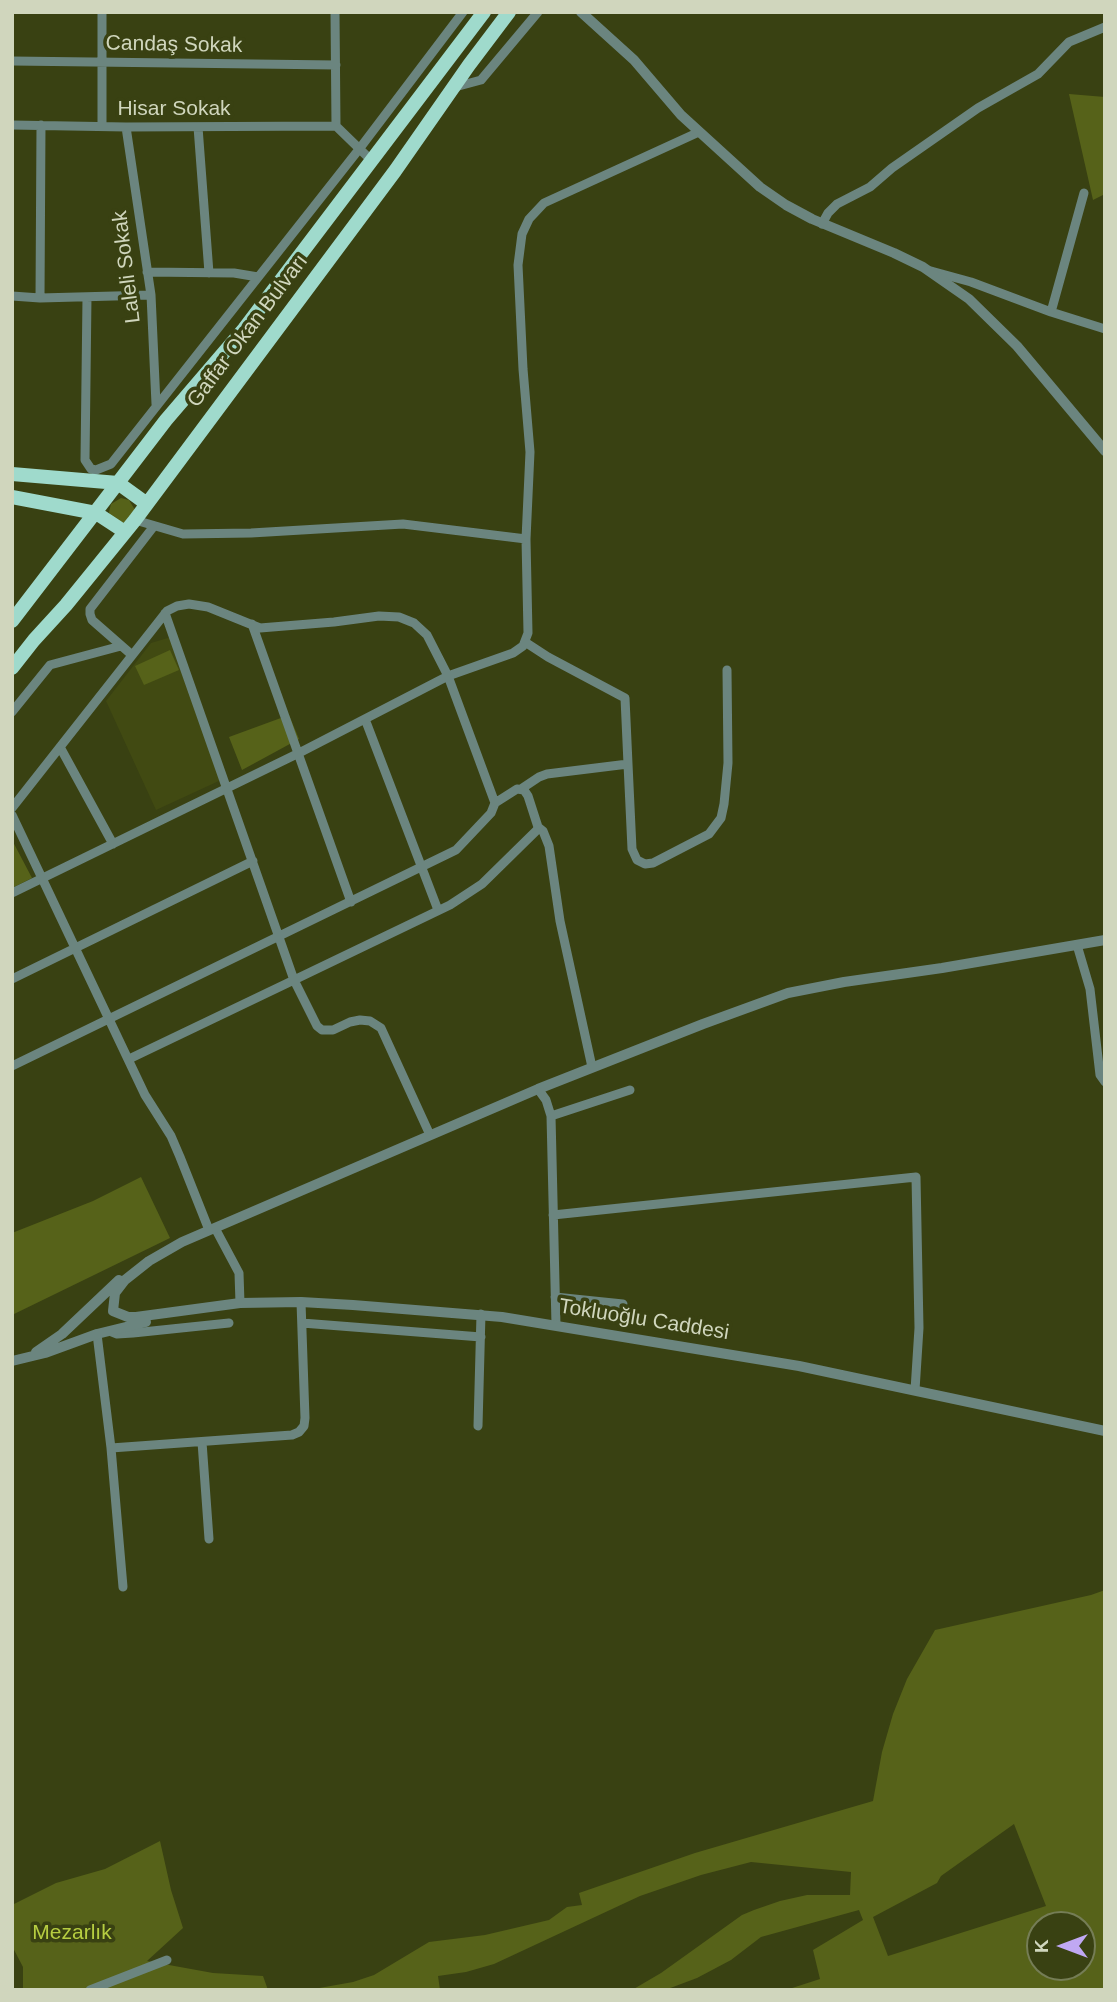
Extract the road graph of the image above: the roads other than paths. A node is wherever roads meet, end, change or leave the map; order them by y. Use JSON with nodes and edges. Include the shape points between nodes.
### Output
{"nodes":[{"id":1,"x":102,"y":12,"type":"edge"},
{"id":2,"x":335,"y":12,"type":"edge"},
{"id":3,"x":463,"y":12,"type":"edge"},
{"id":4,"x":484,"y":12,"type":"edge"},
{"id":5,"x":509,"y":12,"type":"edge"},
{"id":6,"x":538,"y":12,"type":"edge"},
{"id":7,"x":581,"y":12,"type":"edge"},
{"id":8,"x":594,"y":17,"type":"edge"},
{"id":9,"x":1105,"y":27,"type":"edge"},
{"id":10,"x":12,"y":61,"type":"edge"},
{"id":11,"x":102,"y":61,"type":"junction"},
{"id":12,"x":336,"y":65,"type":"junction"},
{"id":13,"x":453,"y":87,"type":"junction"},
{"id":14,"x":12,"y":125,"type":"edge"},
{"id":15,"x":41,"y":125,"type":"junction"},
{"id":16,"x":102,"y":126,"type":"junction"},
{"id":17,"x":336,"y":126,"type":"junction"},
{"id":18,"x":126,"y":127,"type":"junction"},
{"id":19,"x":198,"y":127,"type":"junction"},
{"id":20,"x":699,"y":132,"type":"junction"},
{"id":21,"x":360,"y":148,"type":"junction"},
{"id":22,"x":372,"y":161,"type":"junction"},
{"id":23,"x":1084,"y":193,"type":"dead end"},
{"id":24,"x":822,"y":224,"type":"junction"},
{"id":25,"x":929,"y":270,"type":"junction"},
{"id":26,"x":147,"y":272,"type":"junction"},
{"id":27,"x":209,"y":273,"type":"junction"},
{"id":28,"x":258,"y":277,"type":"junction"},
{"id":29,"x":151,"y":295,"type":"junction"},
{"id":30,"x":12,"y":296,"type":"edge"},
{"id":31,"x":87,"y":297,"type":"junction"},
{"id":32,"x":40,"y":298,"type":"junction"},
{"id":33,"x":1051,"y":312,"type":"junction"},
{"id":34,"x":1105,"y":329,"type":"edge"},
{"id":35,"x":156,"y":404,"type":"junction"},
{"id":36,"x":1105,"y":451,"type":"edge"},
{"id":37,"x":12,"y":474,"type":"edge"},
{"id":38,"x":118,"y":483,"type":"junction"},
{"id":39,"x":12,"y":497,"type":"edge"},
{"id":40,"x":147,"y":504,"type":"junction"},
{"id":41,"x":96,"y":513,"type":"junction"},
{"id":42,"x":135,"y":520,"type":"junction"},
{"id":43,"x":154,"y":526,"type":"junction"},
{"id":44,"x":125,"y":532,"type":"junction"},
{"id":45,"x":526,"y":538,"type":"junction"},
{"id":46,"x":165,"y":613,"type":"junction"},
{"id":47,"x":12,"y":621,"type":"edge"},
{"id":48,"x":252,"y":624,"type":"junction"},
{"id":49,"x":525,"y":642,"type":"junction"},
{"id":50,"x":121,"y":646,"type":"junction"},
{"id":51,"x":132,"y":655,"type":"junction"},
{"id":52,"x":12,"y":668,"type":"edge"},
{"id":53,"x":727,"y":670,"type":"dead end"},
{"id":54,"x":447,"y":676,"type":"junction"},
{"id":55,"x":12,"y":712,"type":"edge"},
{"id":56,"x":365,"y":719,"type":"junction"},
{"id":57,"x":60,"y":747,"type":"junction"},
{"id":58,"x":299,"y":753,"type":"junction"},
{"id":59,"x":628,"y":764,"type":"junction"},
{"id":60,"x":227,"y":788,"type":"junction"},
{"id":61,"x":521,"y":789,"type":"junction"},
{"id":62,"x":495,"y":803,"type":"junction"},
{"id":63,"x":12,"y":808,"type":"edge"},
{"id":64,"x":12,"y":815,"type":"edge"},
{"id":65,"x":538,"y":827,"type":"junction"},
{"id":66,"x":113,"y":844,"type":"junction"},
{"id":67,"x":253,"y":861,"type":"junction"},
{"id":68,"x":421,"y":867,"type":"junction"},
{"id":69,"x":43,"y":878,"type":"junction"},
{"id":70,"x":12,"y":893,"type":"edge"},
{"id":71,"x":351,"y":902,"type":"junction"},
{"id":72,"x":438,"y":910,"type":"junction"},
{"id":73,"x":280,"y":937,"type":"junction"},
{"id":74,"x":1105,"y":940,"type":"edge"},
{"id":75,"x":1077,"y":945,"type":"junction"},
{"id":76,"x":76,"y":948,"type":"junction"},
{"id":77,"x":12,"y":979,"type":"edge"},
{"id":78,"x":294,"y":980,"type":"junction"},
{"id":79,"x":110,"y":1019,"type":"junction"},
{"id":80,"x":129,"y":1059,"type":"junction"},
{"id":81,"x":12,"y":1066,"type":"edge"},
{"id":82,"x":592,"y":1067,"type":"junction"},
{"id":83,"x":1105,"y":1082,"type":"edge"},
{"id":84,"x":538,"y":1089,"type":"junction"},
{"id":85,"x":629,"y":1090,"type":"dead end"},
{"id":86,"x":551,"y":1116,"type":"junction"},
{"id":87,"x":430,"y":1135,"type":"junction"},
{"id":88,"x":553,"y":1215,"type":"junction"},
{"id":89,"x":212,"y":1229,"type":"junction"},
{"id":90,"x":134,"y":1272,"type":"junction"},
{"id":91,"x":555,"y":1297,"type":"junction"},
{"id":92,"x":301,"y":1302,"type":"junction"},
{"id":93,"x":240,"y":1303,"type":"junction"},
{"id":94,"x":623,"y":1304,"type":"dead end"},
{"id":95,"x":91,"y":1307,"type":"junction"},
{"id":96,"x":113,"y":1311,"type":"junction"},
{"id":97,"x":172,"y":1313,"type":"junction"},
{"id":98,"x":481,"y":1314,"type":"junction"},
{"id":99,"x":302,"y":1322,"type":"junction"},
{"id":100,"x":229,"y":1323,"type":"dead end"},
{"id":101,"x":556,"y":1325,"type":"junction"},
{"id":102,"x":110,"y":1331,"type":"junction"},
{"id":103,"x":97,"y":1334,"type":"junction"},
{"id":104,"x":481,"y":1337,"type":"junction"},
{"id":105,"x":33,"y":1354,"type":"junction"},
{"id":106,"x":12,"y":1361,"type":"edge"},
{"id":107,"x":915,"y":1390,"type":"junction"},
{"id":108,"x":478,"y":1426,"type":"dead end"},
{"id":109,"x":1105,"y":1431,"type":"edge"},
{"id":110,"x":202,"y":1441,"type":"junction"},
{"id":111,"x":111,"y":1448,"type":"junction"},
{"id":112,"x":209,"y":1539,"type":"dead end"},
{"id":113,"x":123,"y":1587,"type":"dead end"},
{"id":114,"x":167,"y":1959,"type":"dead end"},
{"id":115,"x":90,"y":1990,"type":"edge"}],
"edges":[{"from":1,"to":11,"type":"street"},
{"from":2,"to":12,"type":"street"},
{"from":3,"to":21,"type":"street"},
{"from":4,"to":22,"type":"highway","name":"Gaffar Okan Bulvarı"},
{"from":5,"to":13,"type":"highway","name":"Gaffar Okan Bulvarı"},
{"from":6,"to":13,"type":"street","via":[[481,80]]},
{"from":7,"to":8,"type":"street"},
{"from":8,"to":20,"type":"street"},
{"from":9,"to":24,"type":"street","via":[[1069,42],[1038,74],[978,108],[870,187],[837,204]]},
{"from":10,"to":11,"type":"street","name":"Candaş Sokak"},
{"from":11,"to":12,"type":"street","name":"Candaş Sokak"},
{"from":11,"to":16,"type":"street"},
{"from":12,"to":17,"type":"street"},
{"from":13,"to":40,"type":"highway","name":"Gaffar Okan Bulvarı"},
{"from":14,"to":15,"type":"street","name":"Hisar Sokak"},
{"from":15,"to":16,"type":"street","name":"Hisar Sokak"},
{"from":15,"to":32,"type":"street"},
{"from":16,"to":18,"type":"street","name":"Hisar Sokak"},
{"from":17,"to":19,"type":"street","name":"Hisar Sokak"},
{"from":17,"to":21,"type":"street"},
{"from":18,"to":19,"type":"street","name":"Hisar Sokak"},
{"from":18,"to":26,"type":"street","name":"Laleli Sokak"},
{"from":19,"to":27,"type":"street"},
{"from":20,"to":24,"type":"street","via":[[761,187]]},
{"from":20,"to":45,"type":"street","via":[[544,203],[522,234],[518,265],[530,453]]},
{"from":21,"to":22,"type":"street"},
{"from":21,"to":28,"type":"street"},
{"from":22,"to":38,"type":"highway","name":"Gaffar Okan Bulvarı","via":[[244,329]]},
{"from":23,"to":33,"type":"street"},
{"from":24,"to":25,"type":"street"},
{"from":25,"to":33,"type":"street"},
{"from":25,"to":36,"type":"street","via":[[1001,329]]},
{"from":26,"to":27,"type":"street"},
{"from":26,"to":29,"type":"street","name":"Laleli Sokak"},
{"from":27,"to":28,"type":"street"},
{"from":28,"to":35,"type":"street"},
{"from":29,"to":31,"type":"street"},
{"from":29,"to":35,"type":"street","name":"Laleli Sokak"},
{"from":30,"to":32,"type":"street"},
{"from":31,"to":32,"type":"street"},
{"from":31,"to":35,"type":"street","via":[[86,465],[96,470],[111,464]]},
{"from":33,"to":34,"type":"street"},
{"from":37,"to":38,"type":"highway"},
{"from":38,"to":40,"type":"highway"},
{"from":38,"to":41,"type":"highway","name":"Gaffar Okan Bulvarı"},
{"from":39,"to":41,"type":"highway"},
{"from":40,"to":42,"type":"highway","name":"Gaffar Okan Bulvarı"},
{"from":41,"to":44,"type":"highway"},
{"from":41,"to":47,"type":"highway","name":"Gaffar Okan Bulvarı"},
{"from":42,"to":43,"type":"street"},
{"from":42,"to":44,"type":"highway","name":"Gaffar Okan Bulvarı"},
{"from":43,"to":45,"type":"street","via":[[183,534],[403,524]]},
{"from":43,"to":50,"type":"street","via":[[90,609],[92,620]]},
{"from":44,"to":52,"type":"highway","name":"Gaffar Okan Bulvarı"},
{"from":45,"to":49,"type":"street"},
{"from":46,"to":48,"type":"street","via":[[195,604]]},
{"from":46,"to":51,"type":"street"},
{"from":46,"to":60,"type":"street"},
{"from":48,"to":54,"type":"street","via":[[260,628],[379,615],[403,618],[427,635]]},
{"from":48,"to":58,"type":"street"},
{"from":49,"to":54,"type":"street","via":[[513,653]]},
{"from":49,"to":59,"type":"street","via":[[625,698]]},
{"from":50,"to":51,"type":"street"},
{"from":50,"to":55,"type":"street","via":[[50,665]]},
{"from":51,"to":57,"type":"street"},
{"from":53,"to":59,"type":"street","via":[[724,804],[721,818],[709,834],[653,863],[638,860],[632,849]]},
{"from":54,"to":56,"type":"street"},
{"from":54,"to":62,"type":"street"},
{"from":56,"to":58,"type":"street"},
{"from":56,"to":68,"type":"street"},
{"from":57,"to":63,"type":"street"},
{"from":57,"to":66,"type":"street"},
{"from":58,"to":60,"type":"street"},
{"from":58,"to":71,"type":"street"},
{"from":59,"to":61,"type":"street","via":[[547,774]]},
{"from":60,"to":66,"type":"street"},
{"from":60,"to":67,"type":"street"},
{"from":61,"to":62,"type":"street"},
{"from":61,"to":65,"type":"street"},
{"from":62,"to":68,"type":"street","via":[[456,850]]},
{"from":64,"to":69,"type":"street"},
{"from":65,"to":72,"type":"street","via":[[482,884]]},
{"from":65,"to":82,"type":"street","via":[[549,846],[560,921]]},
{"from":66,"to":69,"type":"street"},
{"from":67,"to":73,"type":"street"},
{"from":67,"to":76,"type":"street"},
{"from":68,"to":71,"type":"street"},
{"from":68,"to":72,"type":"street"},
{"from":69,"to":70,"type":"street"},
{"from":69,"to":76,"type":"street"},
{"from":71,"to":73,"type":"street"},
{"from":72,"to":78,"type":"street"},
{"from":73,"to":78,"type":"street"},
{"from":73,"to":79,"type":"street"},
{"from":74,"to":75,"type":"street"},
{"from":75,"to":82,"type":"street","via":[[788,993]]},
{"from":75,"to":83,"type":"street","via":[[1090,989],[1100,1075]]},
{"from":76,"to":77,"type":"street"},
{"from":76,"to":79,"type":"street"},
{"from":78,"to":80,"type":"street"},
{"from":78,"to":87,"type":"street","via":[[322,1030],[360,1020],[381,1028]]},
{"from":79,"to":80,"type":"street"},
{"from":79,"to":81,"type":"street"},
{"from":80,"to":89,"type":"street"},
{"from":82,"to":84,"type":"street"},
{"from":84,"to":86,"type":"street"},
{"from":84,"to":87,"type":"street"},
{"from":85,"to":86,"type":"street"},
{"from":86,"to":88,"type":"street"},
{"from":87,"to":89,"type":"street"},
{"from":88,"to":91,"type":"street"},
{"from":88,"to":107,"type":"street","via":[[916,1177],[919,1328]]},
{"from":89,"to":90,"type":"street","via":[[181,1242]]},
{"from":89,"to":93,"type":"street","via":[[239,1273]]},
{"from":90,"to":95,"type":"street","via":[[121,1278]]},
{"from":90,"to":96,"type":"street","via":[[115,1293]]},
{"from":91,"to":94,"type":"street"},
{"from":91,"to":101,"type":"street"},
{"from":92,"to":93,"type":"street","name":"Tokluoğlu Caddesi"},
{"from":92,"to":98,"type":"street","name":"Tokluoğlu Caddesi"},
{"from":92,"to":99,"type":"street"},
{"from":93,"to":97,"type":"street","name":"Tokluoğlu Caddesi"},
{"from":95,"to":96,"type":"street","via":[[106,1306]]},
{"from":95,"to":103,"type":"street","via":[[87,1325]]},
{"from":95,"to":105,"type":"street"},
{"from":96,"to":97,"type":"street","name":"Tokluoğlu Caddesi","via":[[131,1317]]},
{"from":96,"to":102,"type":"street"},
{"from":97,"to":102,"type":"street","name":"Tokluoğlu Caddesi"},
{"from":98,"to":101,"type":"street","name":"Tokluoğlu Caddesi"},
{"from":98,"to":104,"type":"street"},
{"from":99,"to":104,"type":"street"},
{"from":99,"to":110,"type":"street","via":[[302,1429],[292,1435]]},
{"from":100,"to":102,"type":"street","via":[[133,1333]]},
{"from":101,"to":107,"type":"street","name":"Tokluoğlu Caddesi"},
{"from":102,"to":103,"type":"street","name":"Tokluoğlu Caddesi"},
{"from":103,"to":105,"type":"street","name":"Tokluoğlu Caddesi"},
{"from":103,"to":111,"type":"street"},
{"from":104,"to":108,"type":"street"},
{"from":105,"to":106,"type":"street","name":"Tokluoğlu Caddesi"},
{"from":107,"to":109,"type":"street","name":"Tokluoğlu Caddesi"},
{"from":110,"to":111,"type":"street"},
{"from":110,"to":112,"type":"street"},
{"from":111,"to":113,"type":"street"},
{"from":114,"to":115,"type":"street"}]}
